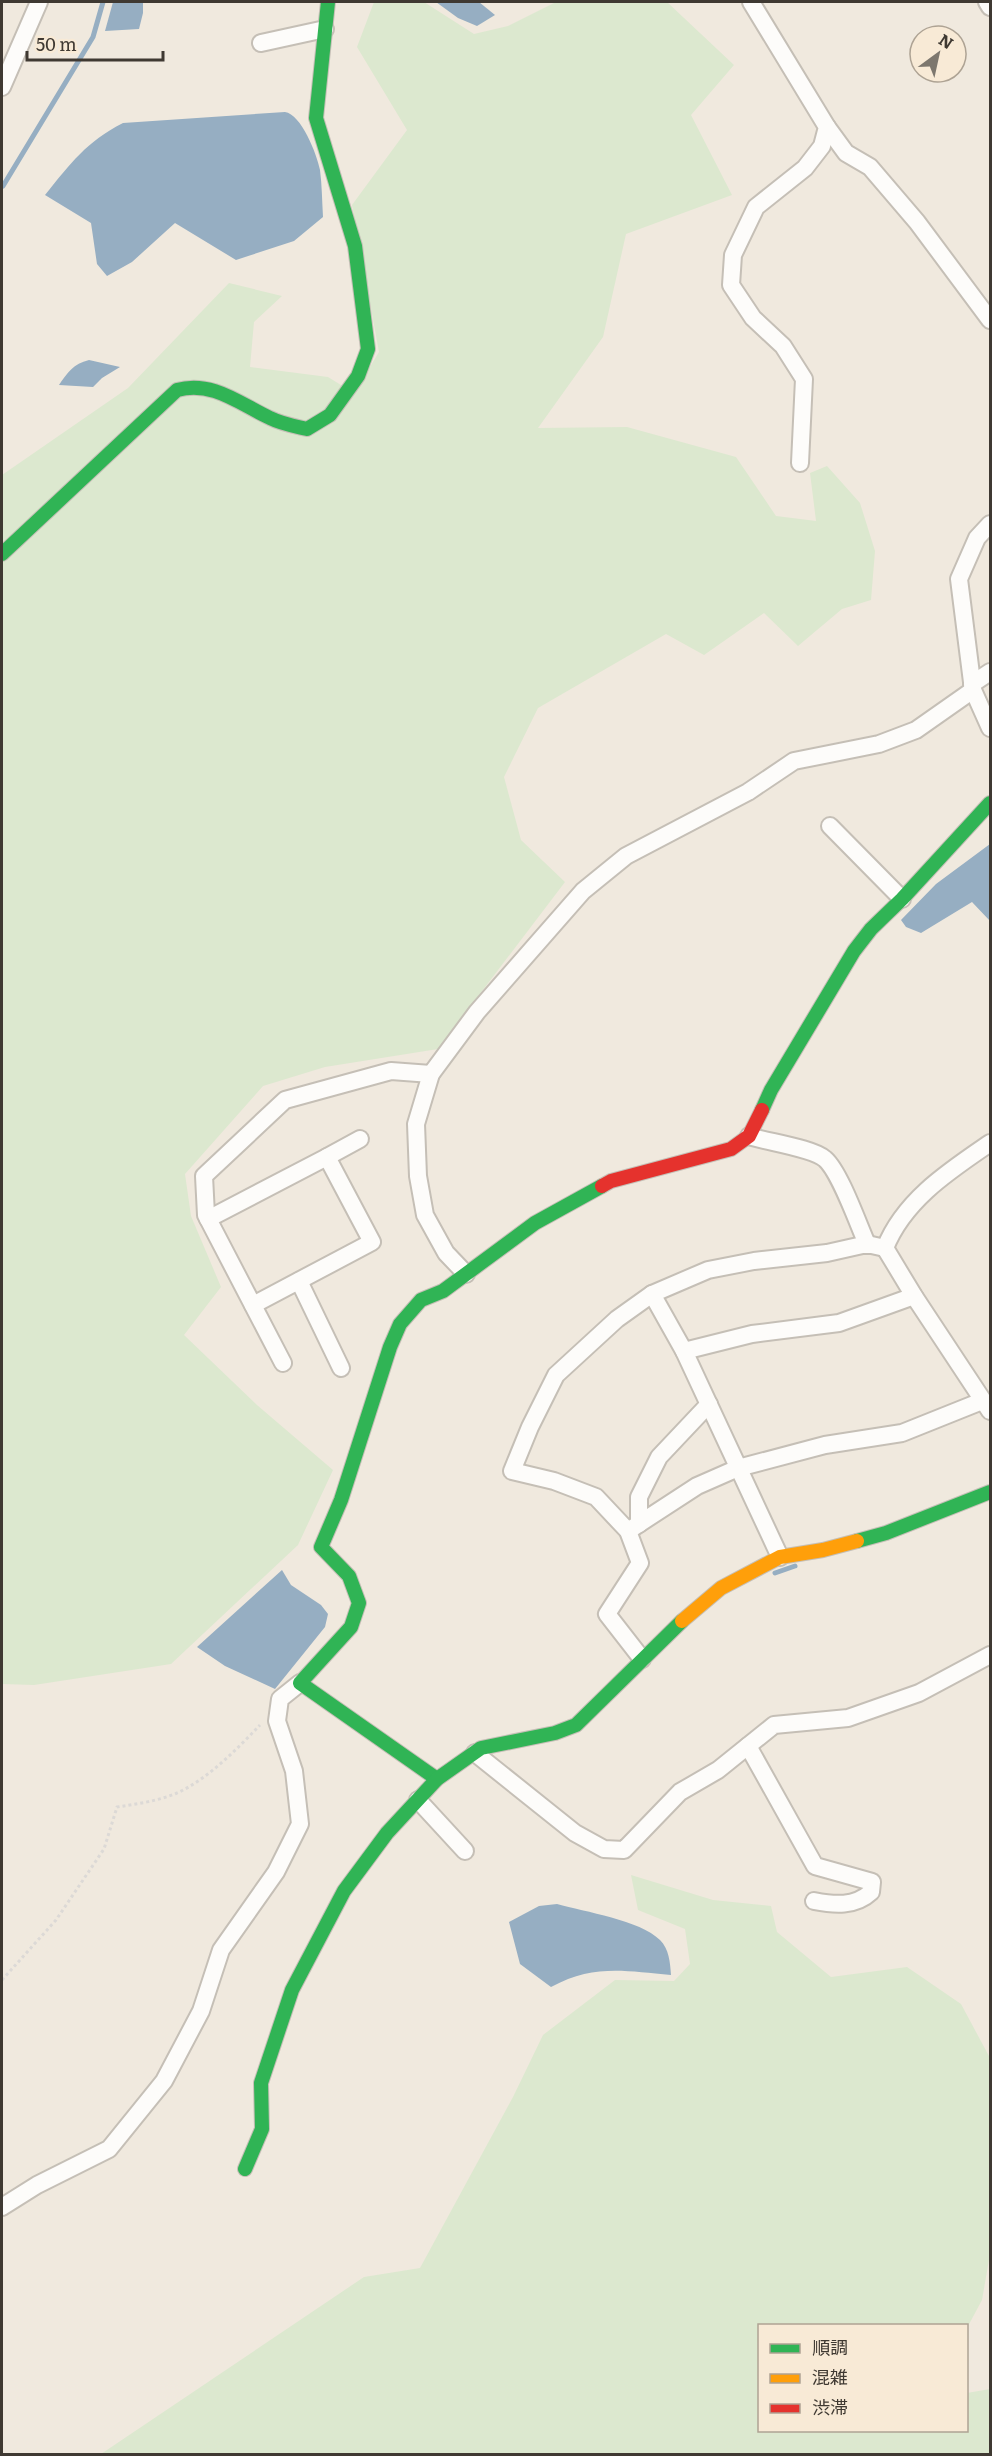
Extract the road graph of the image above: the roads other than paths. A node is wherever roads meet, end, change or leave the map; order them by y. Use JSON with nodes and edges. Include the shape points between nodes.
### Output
{"nodes":[{"id":1,"x":328,"y":2,"type":"edge"},
{"id":2,"x":751,"y":2,"type":"edge"},
{"id":3,"x":987,"y":2,"type":"edge"},
{"id":4,"x":33,"y":4,"type":"edge"},
{"id":5,"x":990,"y":7,"type":"edge"},
{"id":6,"x":325,"y":29,"type":"junction"},
{"id":7,"x":261,"y":43,"type":"dead end"},
{"id":8,"x":2,"y":87,"type":"edge"},
{"id":9,"x":827,"y":127,"type":"junction"},
{"id":10,"x":990,"y":320,"type":"edge"},
{"id":11,"x":800,"y":463,"type":"dead end"},
{"id":12,"x":990,"y":524,"type":"edge"},
{"id":13,"x":2,"y":554,"type":"edge"},
{"id":14,"x":990,"y":672,"type":"edge"},
{"id":15,"x":973,"y":687,"type":"junction"},
{"id":16,"x":990,"y":728,"type":"edge"},
{"id":17,"x":990,"y":803,"type":"edge"},
{"id":18,"x":830,"y":826,"type":"dead end"},
{"id":19,"x":902,"y":899,"type":"junction"},
{"id":20,"x":431,"y":1074,"type":"junction"},
{"id":21,"x":749,"y":1136,"type":"junction"},
{"id":22,"x":360,"y":1139,"type":"dead end"},
{"id":23,"x":990,"y":1143,"type":"edge"},
{"id":24,"x":327,"y":1157,"type":"junction"},
{"id":25,"x":208,"y":1219,"type":"junction"},
{"id":26,"x":867,"y":1244,"type":"junction"},
{"id":27,"x":885,"y":1248,"type":"junction"},
{"id":28,"x":466,"y":1275,"type":"junction"},
{"id":29,"x":298,"y":1281,"type":"junction"},
{"id":30,"x":652,"y":1294,"type":"junction"},
{"id":31,"x":914,"y":1296,"type":"junction"},
{"id":32,"x":253,"y":1305,"type":"junction"},
{"id":33,"x":684,"y":1351,"type":"junction"},
{"id":34,"x":283,"y":1363,"type":"dead end"},
{"id":35,"x":341,"y":1368,"type":"dead end"},
{"id":36,"x":709,"y":1404,"type":"junction"},
{"id":37,"x":986,"y":1406,"type":"edge"},
{"id":38,"x":738,"y":1468,"type":"junction"},
{"id":39,"x":990,"y":1492,"type":"edge"},
{"id":40,"x":633,"y":1528,"type":"junction"},
{"id":41,"x":780,"y":1557,"type":"junction"},
{"id":42,"x":990,"y":1655,"type":"edge"},
{"id":43,"x":642,"y":1659,"type":"junction"},
{"id":44,"x":300,"y":1683,"type":"junction"},
{"id":45,"x":748,"y":1746,"type":"junction"},
{"id":46,"x":475,"y":1753,"type":"junction"},
{"id":47,"x":436,"y":1779,"type":"junction"},
{"id":48,"x":418,"y":1800,"type":"junction"},
{"id":49,"x":465,"y":1851,"type":"dead end"},
{"id":50,"x":814,"y":1901,"type":"dead end"},
{"id":51,"x":245,"y":2169,"type":"dead end"},
{"id":52,"x":2,"y":2207,"type":"edge"}],
"edges":[{"from":1,"to":6,"type":"street"},
{"from":2,"to":9,"type":"street"},
{"from":3,"to":5,"type":"street"},
{"from":4,"to":8,"type":"street"},
{"from":6,"to":7,"type":"street"},
{"from":6,"to":13,"type":"street","via":[[316,118],[355,246],[368,349],[358,376],[330,416],[307,429],[283,424],[206,387],[184,386]]},
{"from":9,"to":10,"type":"street","via":[[846,153],[870,167],[917,222]]},
{"from":9,"to":11,"type":"street","via":[[822,146],[805,168],[756,207],[733,255],[731,285],[753,318],[783,346],[804,380]]},
{"from":12,"to":15,"type":"street","via":[[977,538],[959,579]]},
{"from":14,"to":15,"type":"street"},
{"from":15,"to":16,"type":"street"},
{"from":15,"to":20,"type":"street","via":[[916,729],[888,741],[794,761],[748,792],[626,856],[583,891],[477,1012]]},
{"from":17,"to":19,"type":"street"},
{"from":18,"to":19,"type":"street"},
{"from":19,"to":21,"type":"street","via":[[854,951],[771,1090]]},
{"from":20,"to":25,"type":"street","via":[[391,1071],[285,1100],[204,1176]]},
{"from":20,"to":28,"type":"street","via":[[416,1124],[418,1176],[425,1215],[446,1253]]},
{"from":21,"to":26,"type":"street","via":[[804,1149],[825,1159]]},
{"from":21,"to":28,"type":"street","via":[[731,1149],[611,1181],[535,1223]]},
{"from":22,"to":24,"type":"street"},
{"from":23,"to":27,"type":"street","via":[[936,1180],[892,1228]]},
{"from":24,"to":25,"type":"street"},
{"from":24,"to":29,"type":"street","via":[[372,1242]]},
{"from":25,"to":32,"type":"street"},
{"from":26,"to":27,"type":"street"},
{"from":26,"to":30,"type":"street","via":[[708,1270]]},
{"from":27,"to":31,"type":"street"},
{"from":28,"to":44,"type":"street","via":[[421,1300],[400,1324],[390,1347],[321,1547],[349,1576],[359,1603],[351,1627]]},
{"from":29,"to":32,"type":"street"},
{"from":29,"to":35,"type":"street"},
{"from":30,"to":33,"type":"street"},
{"from":30,"to":40,"type":"street","via":[[617,1319],[556,1375],[513,1471],[596,1497]]},
{"from":31,"to":33,"type":"street","via":[[839,1323],[752,1334]]},
{"from":31,"to":37,"type":"street"},
{"from":32,"to":34,"type":"street"},
{"from":33,"to":36,"type":"street"},
{"from":36,"to":38,"type":"street"},
{"from":36,"to":40,"type":"street","via":[[659,1457],[639,1497]]},
{"from":37,"to":38,"type":"street","via":[[902,1433],[825,1445]]},
{"from":38,"to":40,"type":"street","via":[[697,1486]]},
{"from":38,"to":41,"type":"street"},
{"from":39,"to":41,"type":"street","via":[[886,1533]]},
{"from":40,"to":43,"type":"street","via":[[640,1563],[607,1614]]},
{"from":41,"to":43,"type":"street","via":[[721,1588]]},
{"from":42,"to":45,"type":"street","via":[[919,1693],[848,1718],[774,1725]]},
{"from":43,"to":46,"type":"street","via":[[576,1725]]},
{"from":44,"to":47,"type":"street"},
{"from":44,"to":52,"type":"street","via":[[280,1699],[277,1720],[294,1772],[300,1824],[276,1872],[220,1950],[201,2011],[164,2081],[109,2149]]},
{"from":45,"to":46,"type":"street","via":[[718,1770],[680,1792],[624,1850],[604,1849],[575,1833]]},
{"from":45,"to":50,"type":"street","via":[[815,1866],[872,1882],[871,1892],[862,1900],[835,1905]]},
{"from":46,"to":47,"type":"street"},
{"from":47,"to":48,"type":"street"},
{"from":48,"to":49,"type":"street"},
{"from":48,"to":51,"type":"street","via":[[387,1833],[344,1891],[292,1990],[261,2083],[262,2129]]}]}
